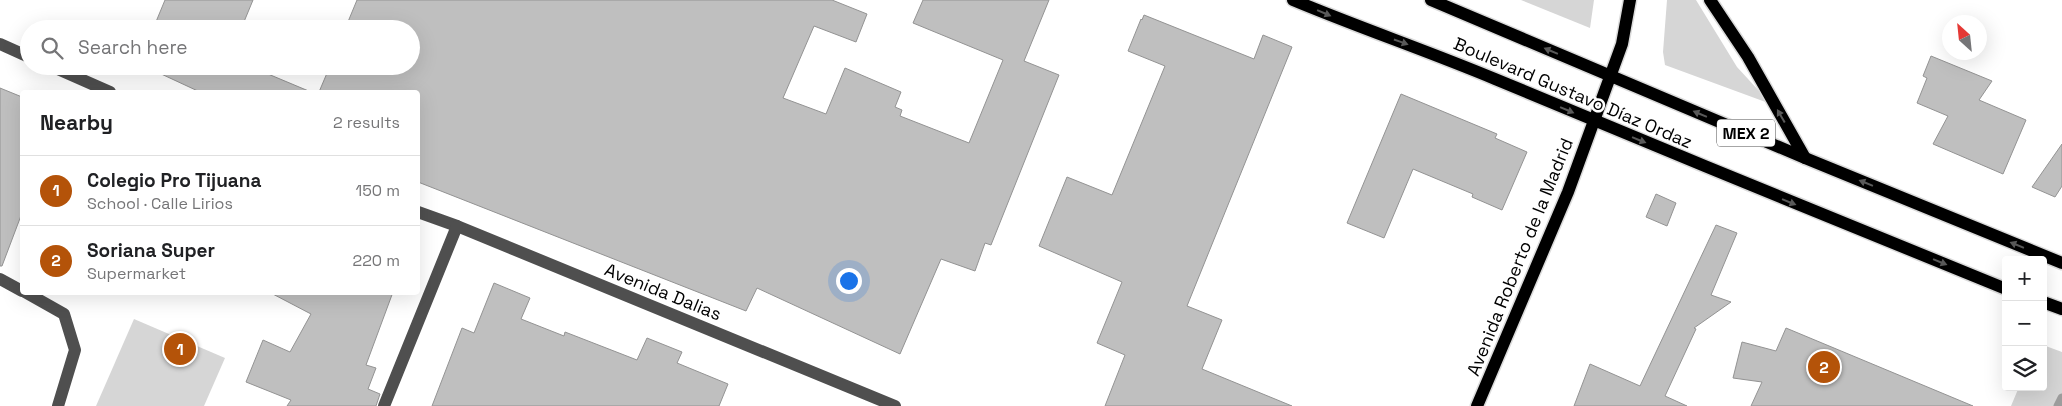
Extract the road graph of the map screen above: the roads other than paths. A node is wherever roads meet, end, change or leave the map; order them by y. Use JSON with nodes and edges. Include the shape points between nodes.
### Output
{"nodes":[{"id":1,"x":1293,"y":0,"type":"edge"},
{"id":2,"x":1432,"y":0,"type":"edge"},
{"id":3,"x":1630,"y":0,"type":"edge"},
{"id":4,"x":1710,"y":0,"type":"edge"},
{"id":5,"x":0,"y":44,"type":"edge"},
{"id":6,"x":20,"y":52,"type":"edge"},
{"id":7,"x":71,"y":75,"type":"edge"},
{"id":8,"x":1610,"y":76,"type":"junction"},
{"id":9,"x":105,"y":90,"type":"edge"},
{"id":10,"x":1594,"y":121,"type":"junction"},
{"id":11,"x":1805,"y":158,"type":"junction"},
{"id":12,"x":420,"y":213,"type":"edge"},
{"id":13,"x":457,"y":226,"type":"junction"},
{"id":14,"x":2062,"y":263,"type":"edge"},
{"id":15,"x":0,"y":279,"type":"edge"},
{"id":16,"x":2002,"y":287,"type":"edge"},
{"id":17,"x":20,"y":290,"type":"edge"},
{"id":18,"x":29,"y":295,"type":"edge"},
{"id":19,"x":58,"y":406,"type":"edge"},
{"id":20,"x":384,"y":406,"type":"edge"},
{"id":21,"x":895,"y":406,"type":"edge"},
{"id":22,"x":1478,"y":406,"type":"edge"}],
"edges":[{"from":1,"to":10,"type":"main road","name":"Boulevard Gustavo Díaz Ordaz","number":"MEX 2","one_way":true},
{"from":8,"to":2,"type":"main road","name":"Boulevard Gustavo Díaz Ordaz","number":"MEX 2","one_way":true},
{"from":3,"to":8,"type":"main road","name":"Avenida Roberto de la Madrid","via":[[1622,44]]},
{"from":11,"to":4,"type":"main road","one_way":true,"via":[[1748,57]]},
{"from":5,"to":6,"type":"street"},
{"from":7,"to":9,"type":"street"},
{"from":8,"to":10,"type":"main road","name":"Avenida Roberto de la Madrid"},
{"from":11,"to":8,"type":"main road","name":"Boulevard Gustavo Díaz Ordaz","number":"MEX 2","one_way":true},
{"from":10,"to":16,"type":"main road","name":"Boulevard Gustavo Díaz Ordaz","number":"MEX 2","one_way":true},
{"from":10,"to":22,"type":"main road","name":"Avenida Roberto de la Madrid","via":[[1568,192]]},
{"from":14,"to":11,"type":"main road","name":"Boulevard Gustavo Díaz Ordaz","number":"MEX 2","one_way":true},
{"from":12,"to":13,"type":"street","name":"Avenida Dalias"},
{"from":13,"to":20,"type":"street"},
{"from":13,"to":21,"type":"street","name":"Avenida Dalias"},
{"from":15,"to":17,"type":"street"},
{"from":18,"to":19,"type":"street","via":[[64,314],[76,350]]}]}
